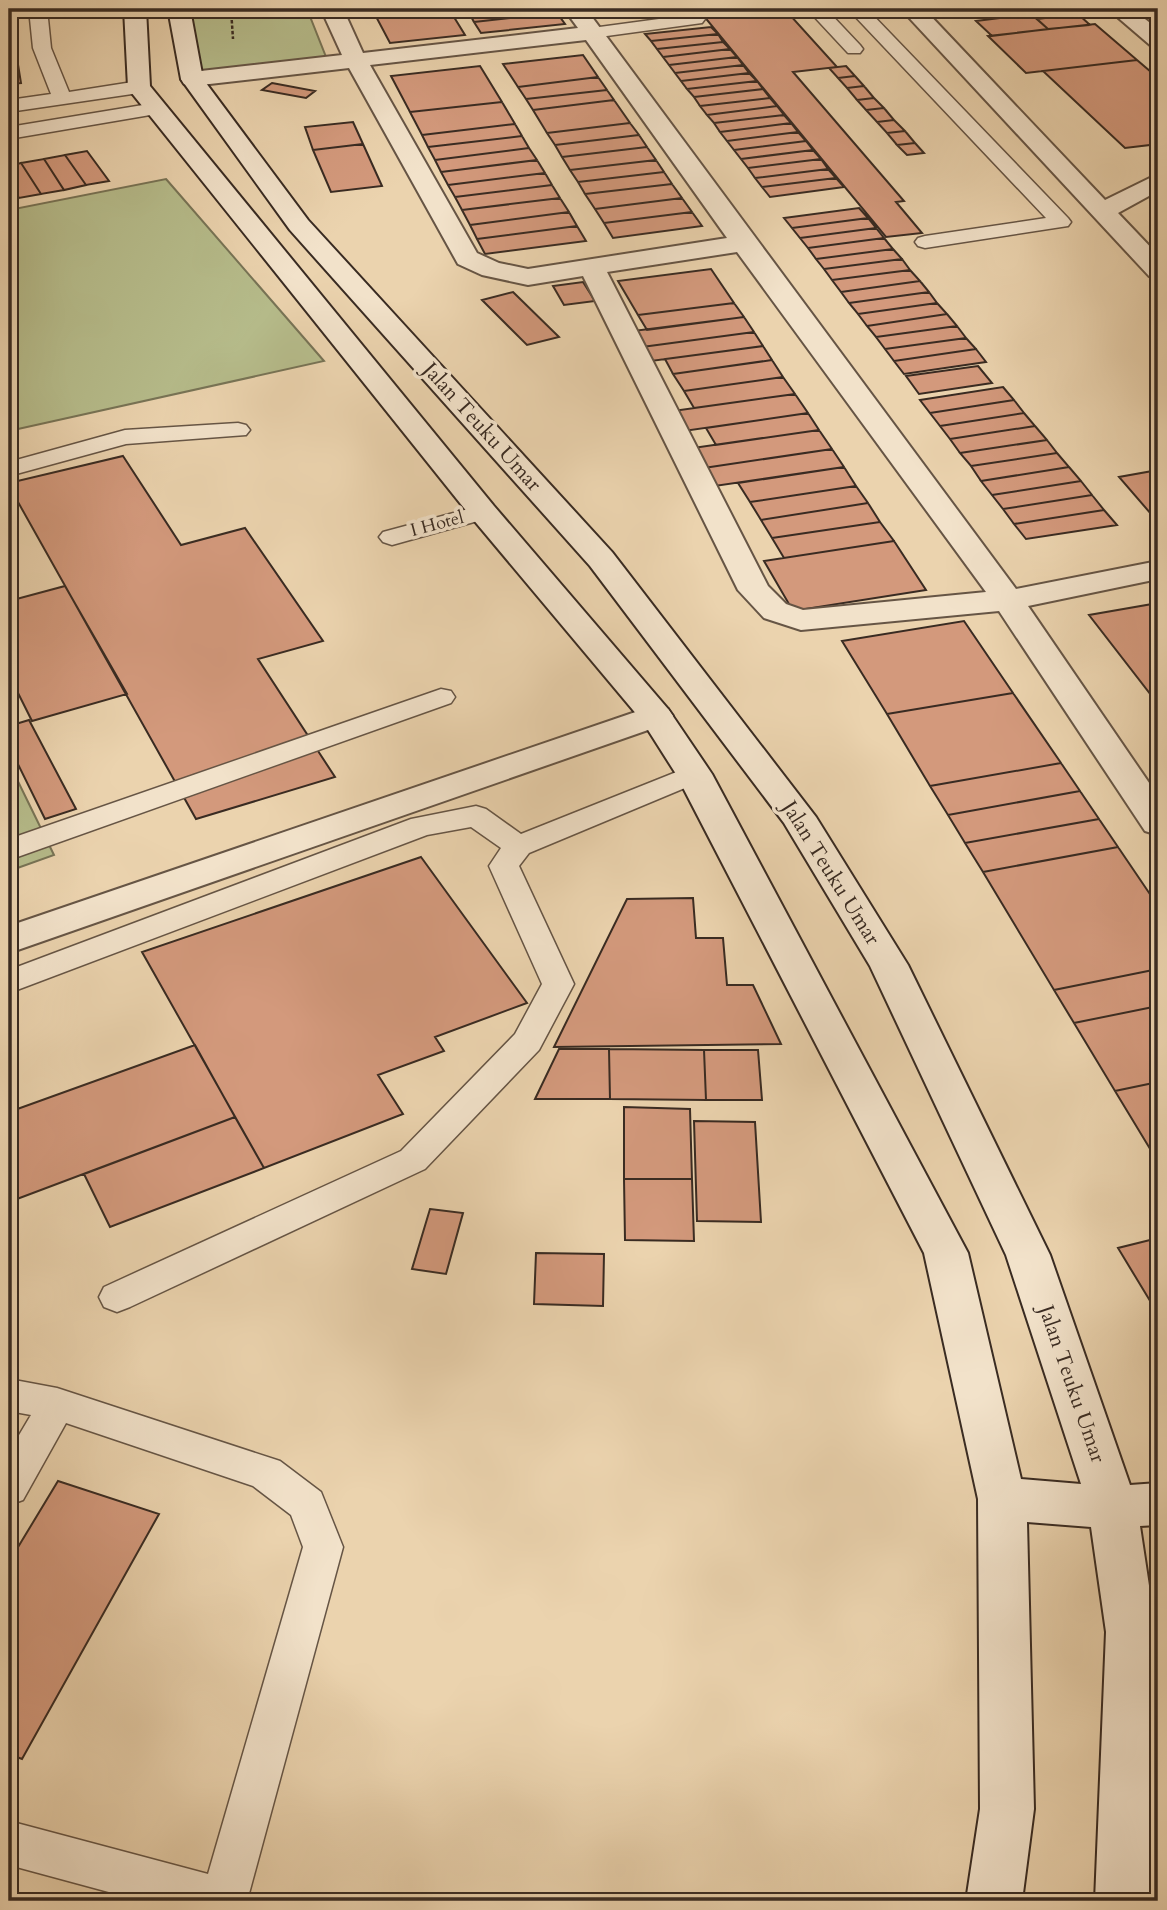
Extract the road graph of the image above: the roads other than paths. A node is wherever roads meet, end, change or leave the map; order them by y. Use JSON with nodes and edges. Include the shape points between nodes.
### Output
{"nodes":[{"id":1,"x":38,"y":9,"type":"edge"},
{"id":2,"x":135,"y":9,"type":"edge"},
{"id":3,"x":179,"y":9,"type":"edge"},
{"id":4,"x":332,"y":9,"type":"edge"},
{"id":5,"x":575,"y":9,"type":"edge"},
{"id":6,"x":782,"y":9,"type":"edge"},
{"id":7,"x":789,"y":9,"type":"edge"},
{"id":8,"x":816,"y":9,"type":"edge"},
{"id":9,"x":857,"y":9,"type":"edge"},
{"id":10,"x":912,"y":9,"type":"edge"},
{"id":11,"x":1119,"y":9,"type":"edge"},
{"id":12,"x":696,"y":19,"type":"dead end"},
{"id":13,"x":592,"y":33,"type":"junction"},
{"id":14,"x":1158,"y":40,"type":"edge"},
{"id":15,"x":854,"y":49,"type":"dead end"},
{"id":16,"x":355,"y":59,"type":"junction"},
{"id":17,"x":192,"y":79,"type":"junction"},
{"id":18,"x":147,"y":98,"type":"junction"},
{"id":19,"x":53,"y":99,"type":"junction"},
{"id":20,"x":9,"y":106,"type":"edge"},
{"id":21,"x":61,"y":124,"type":"junction"},
{"id":22,"x":9,"y":133,"type":"edge"},
{"id":23,"x":1158,"y":181,"type":"edge"},
{"id":24,"x":1103,"y":211,"type":"junction"},
{"id":25,"x":925,"y":242,"type":"dead end"},
{"id":26,"x":744,"y":243,"type":"junction"},
{"id":27,"x":591,"y":267,"type":"junction"},
{"id":28,"x":1158,"y":270,"type":"edge"},
{"id":29,"x":239,"y":429,"type":"dead end"},
{"id":30,"x":9,"y":468,"type":"edge"},
{"id":31,"x":482,"y":512,"type":"junction"},
{"id":32,"x":392,"y":537,"type":"dead end"},
{"id":33,"x":1158,"y":570,"type":"edge"},
{"id":34,"x":1008,"y":600,"type":"junction"},
{"id":35,"x":441,"y":697,"type":"dead end"},
{"id":36,"x":656,"y":716,"type":"junction"},
{"id":37,"x":694,"y":774,"type":"junction"},
{"id":38,"x":1158,"y":823,"type":"edge"},
{"id":39,"x":518,"y":846,"type":"junction"},
{"id":40,"x":9,"y":850,"type":"edge"},
{"id":41,"x":9,"y":940,"type":"edge"},
{"id":42,"x":9,"y":982,"type":"edge"},
{"id":43,"x":117,"y":1297,"type":"dead end"},
{"id":44,"x":9,"y":1395,"type":"edge"},
{"id":45,"x":57,"y":1404,"type":"junction"},
{"id":46,"x":9,"y":1488,"type":"edge"},
{"id":47,"x":1002,"y":1499,"type":"junction"},
{"id":48,"x":1136,"y":1506,"type":"edge"},
{"id":49,"x":9,"y":1843,"type":"edge"},
{"id":50,"x":224,"y":1901,"type":"edge"},
{"id":51,"x":994,"y":1901,"type":"edge"},
{"id":52,"x":1123,"y":1901,"type":"edge"}],
"edges":[{"from":1,"to":19,"type":"lane"},
{"from":2,"to":18,"type":"street"},
{"from":3,"to":17,"type":"street","name":"Jalan Teuku Umar"},
{"from":4,"to":16,"type":"street"},
{"from":5,"to":13,"type":"street"},
{"from":6,"to":7,"type":"lane"},
{"from":8,"to":15,"type":"lane"},
{"from":9,"to":25,"type":"lane","via":[[1061,222]]},
{"from":10,"to":24,"type":"street"},
{"from":11,"to":14,"type":"street"},
{"from":12,"to":13,"type":"lane"},
{"from":13,"to":16,"type":"street"},
{"from":13,"to":26,"type":"street"},
{"from":16,"to":17,"type":"street"},
{"from":16,"to":27,"type":"street","via":[[467,258],[528,277]]},
{"from":17,"to":48,"type":"street","name":"Jalan Teuku Umar","via":[[299,225],[601,559],[798,817],[889,965],[1028,1255]]},
{"from":18,"to":19,"type":"lane"},
{"from":18,"to":21,"type":"lane"},
{"from":18,"to":31,"type":"street"},
{"from":19,"to":20,"type":"lane"},
{"from":19,"to":21,"type":"lane"},
{"from":21,"to":22,"type":"lane"},
{"from":23,"to":24,"type":"street"},
{"from":24,"to":28,"type":"street"},
{"from":26,"to":27,"type":"street"},
{"from":26,"to":34,"type":"street"},
{"from":27,"to":34,"type":"street","via":[[754,590],[775,611],[801,620]]},
{"from":29,"to":30,"type":"lane","via":[[125,437]]},
{"from":31,"to":32,"type":"lane","name":"I Hotel"},
{"from":31,"to":36,"type":"street"},
{"from":33,"to":34,"type":"street"},
{"from":34,"to":38,"type":"street"},
{"from":35,"to":40,"type":"lane"},
{"from":36,"to":37,"type":"street"},
{"from":36,"to":41,"type":"street"},
{"from":37,"to":39,"type":"lane"},
{"from":37,"to":47,"type":"street","via":[[946,1253]]},
{"from":39,"to":42,"type":"lane","via":[[475,816],[421,826]]},
{"from":39,"to":43,"type":"lane","via":[[505,866],[558,984],[527,1042],[413,1160]]},
{"from":44,"to":45,"type":"lane"},
{"from":45,"to":46,"type":"lane"},
{"from":45,"to":50,"type":"lane","via":[[266,1472],[307,1504],[323,1547]]},
{"from":47,"to":48,"type":"street"},
{"from":47,"to":51,"type":"street","via":[[1007,1809]]},
{"from":48,"to":52,"type":"street","name":"Jalan Teuku Umar"},
{"from":49,"to":50,"type":"lane"}]}
